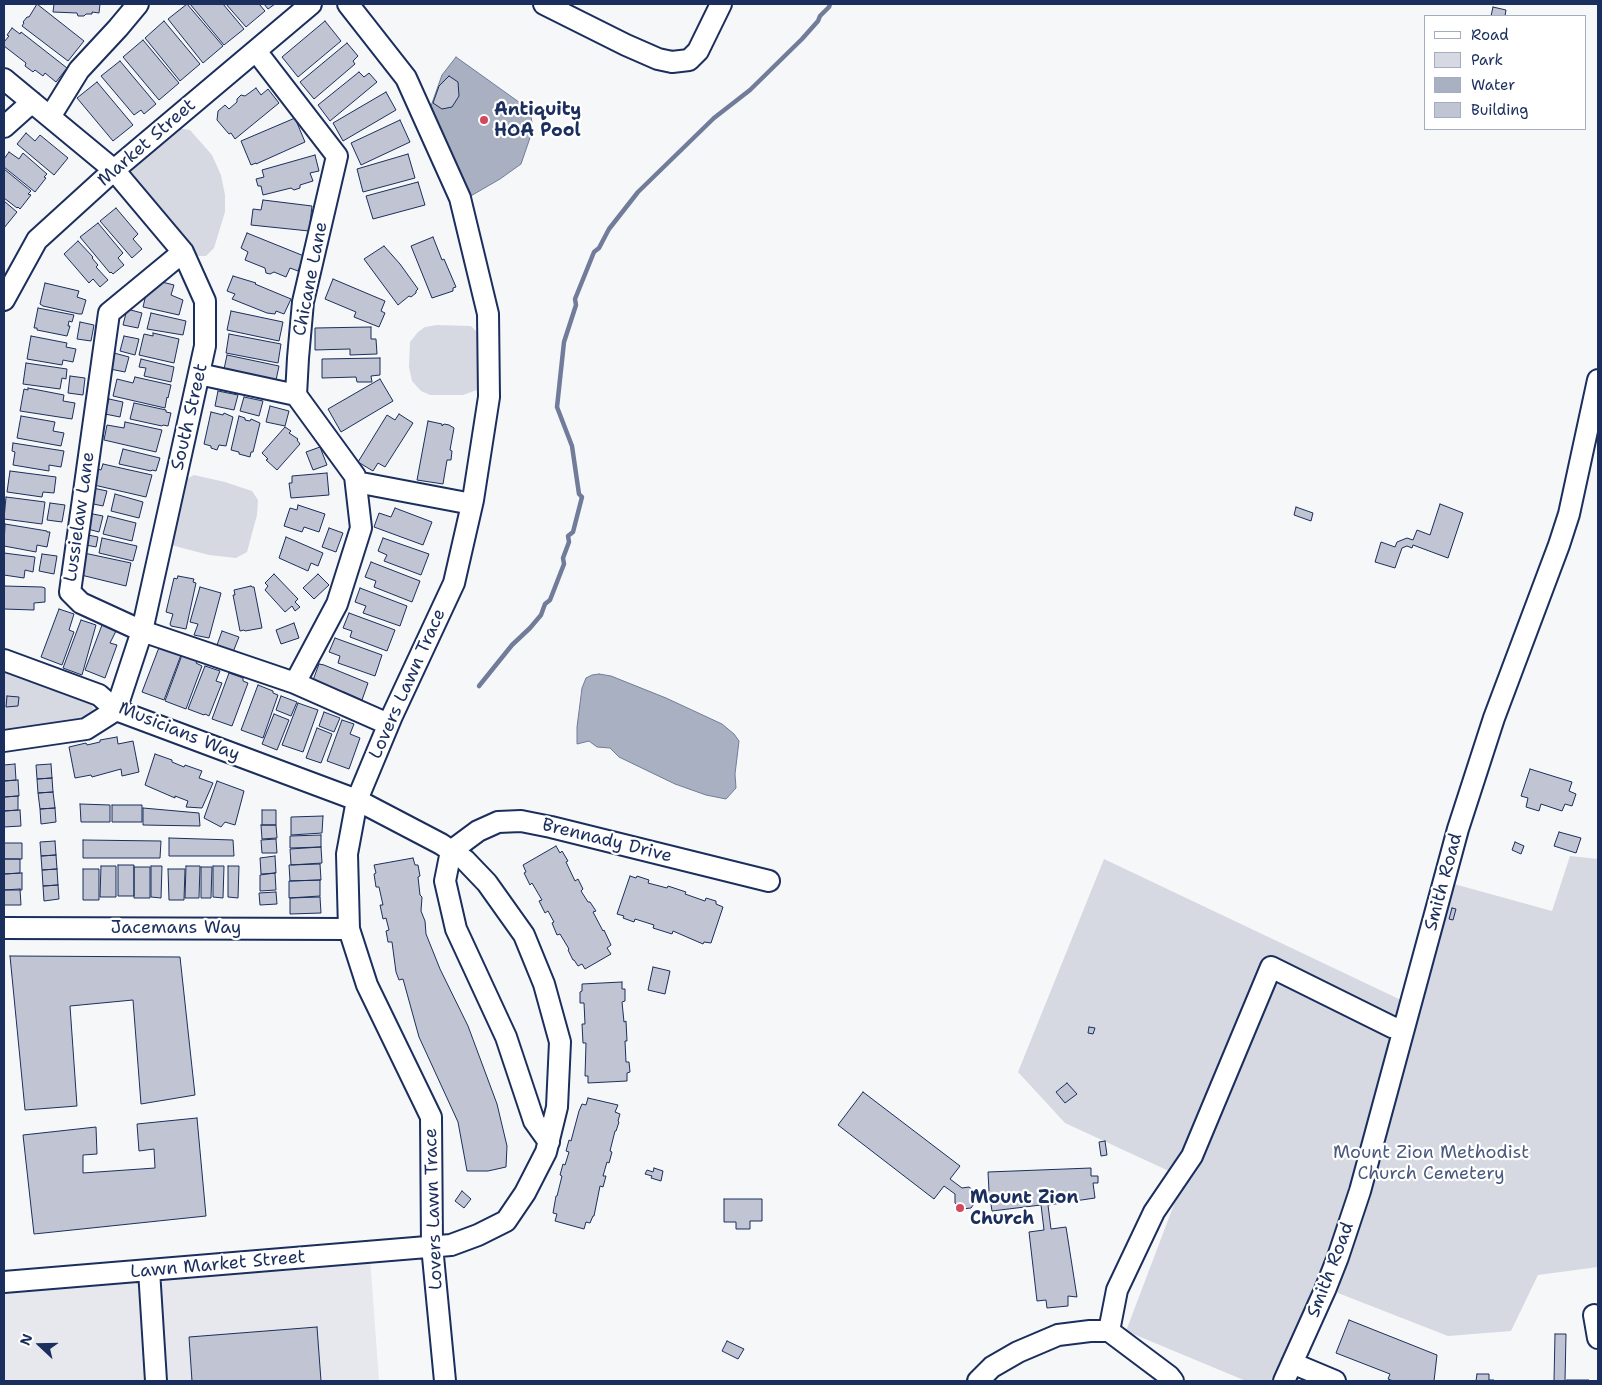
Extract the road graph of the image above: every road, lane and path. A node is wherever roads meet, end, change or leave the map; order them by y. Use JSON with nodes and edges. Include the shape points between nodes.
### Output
{"nodes":[{"id":1,"x":138,"y":4,"type":"edge"},
{"id":2,"x":311,"y":4,"type":"edge"},
{"id":3,"x":348,"y":4,"type":"edge"},
{"id":4,"x":544,"y":4,"type":"edge"},
{"id":5,"x":721,"y":4,"type":"edge"},
{"id":6,"x":256,"y":51,"type":"junction"},
{"id":7,"x":4,"y":79,"type":"edge"},
{"id":8,"x":32,"y":102,"type":"junction"},
{"id":9,"x":50,"y":117,"type":"junction"},
{"id":10,"x":4,"y":127,"type":"edge"},
{"id":11,"x":114,"y":170,"type":"junction"},
{"id":12,"x":183,"y":252,"type":"junction"},
{"id":13,"x":4,"y":300,"type":"edge"},
{"id":14,"x":199,"y":374,"type":"junction"},
{"id":15,"x":1598,"y":380,"type":"edge"},
{"id":16,"x":296,"y":395,"type":"junction"},
{"id":17,"x":356,"y":482,"type":"junction"},
{"id":18,"x":472,"y":504,"type":"junction"},
{"id":19,"x":142,"y":631,"type":"junction"},
{"id":20,"x":4,"y":660,"type":"edge"},
{"id":21,"x":295,"y":683,"type":"junction"},
{"id":22,"x":116,"y":710,"type":"junction"},
{"id":23,"x":388,"y":724,"type":"junction"},
{"id":24,"x":4,"y":741,"type":"edge"},
{"id":25,"x":357,"y":800,"type":"junction"},
{"id":26,"x":452,"y":851,"type":"junction"},
{"id":27,"x":769,"y":881,"type":"dead end"},
{"id":28,"x":4,"y":928,"type":"edge"},
{"id":29,"x":349,"y":929,"type":"junction"},
{"id":30,"x":1404,"y":1030,"type":"junction"},
{"id":31,"x":549,"y":1142,"type":"junction"},
{"id":32,"x":432,"y":1246,"type":"junction"},
{"id":33,"x":149,"y":1270,"type":"junction"},
{"id":34,"x":4,"y":1282,"type":"edge"},
{"id":35,"x":1594,"y":1315,"type":"dead end"},
{"id":36,"x":1109,"y":1331,"type":"junction"},
{"id":37,"x":1598,"y":1338,"type":"edge"},
{"id":38,"x":1288,"y":1372,"type":"edge"},
{"id":39,"x":156,"y":1381,"type":"edge"},
{"id":40,"x":445,"y":1381,"type":"edge"},
{"id":41,"x":978,"y":1381,"type":"edge"},
{"id":42,"x":1173,"y":1381,"type":"edge"},
{"id":43,"x":1335,"y":1381,"type":"edge"}],
"edges":[{"from":1,"to":9,"type":"street","via":[[79,70]]},
{"from":2,"to":6,"type":"street","name":"Market Street"},
{"from":3,"to":18,"type":"street","name":"Lovers Lawn Trace","via":[[406,78],[460,198],[488,314],[489,397]]},
{"from":4,"to":5,"type":"street","via":[[626,45],[672,62],[689,60],[698,51]]},
{"from":6,"to":11,"type":"street","name":"Market Street"},
{"from":6,"to":16,"type":"street","name":"Chicane Lane","via":[[337,156],[304,302]]},
{"from":7,"to":8,"type":"street","name":"South Street"},
{"from":8,"to":9,"type":"street","name":"South Street"},
{"from":8,"to":10,"type":"street"},
{"from":9,"to":11,"type":"street","name":"South Street"},
{"from":11,"to":12,"type":"street","name":"South Street"},
{"from":11,"to":13,"type":"street","name":"Market Street","via":[[38,240]]},
{"from":12,"to":14,"type":"street","name":"South Street","via":[[205,301],[205,346]]},
{"from":12,"to":19,"type":"street","name":"Lussielaw Lane","via":[[109,313],[70,592],[82,603]]},
{"from":14,"to":16,"type":"street"},
{"from":14,"to":19,"type":"street","name":"South Street"},
{"from":15,"to":30,"type":"street","name":"Smith Road","via":[[1569,514],[1494,718],[1458,829]]},
{"from":16,"to":17,"type":"street","via":[[355,476]]},
{"from":17,"to":18,"type":"street"},
{"from":17,"to":21,"type":"street","via":[[361,528],[337,604]]},
{"from":18,"to":23,"type":"street","name":"Lovers Lawn Trace","via":[[454,583]]},
{"from":19,"to":21,"type":"street","name":"Lussielaw Lane"},
{"from":19,"to":22,"type":"street","name":"South Street"},
{"from":20,"to":22,"type":"street","name":"Musicians Way","via":[[99,695]]},
{"from":21,"to":23,"type":"street","name":"Lussielaw Lane"},
{"from":22,"to":24,"type":"street","via":[[86,729]]},
{"from":22,"to":25,"type":"street","name":"Musicians Way"},
{"from":23,"to":25,"type":"street","name":"Lovers Lawn Trace"},
{"from":25,"to":26,"type":"street","name":"Musicians Way"},
{"from":25,"to":29,"type":"street","name":"Lovers Lawn Trace","via":[[347,854]]},
{"from":26,"to":27,"type":"street","name":"Brennady Drive","via":[[478,831],[498,822],[521,821]]},
{"from":26,"to":31,"type":"street","via":[[445,881],[456,929],[506,1037],[534,1122]]},
{"from":26,"to":31,"type":"street","name":"Musicians Way","via":[[487,883],[524,935],[544,984],[560,1042],[557,1107]]},
{"from":28,"to":29,"type":"street","name":"Jacemans Way"},
{"from":29,"to":32,"type":"street","name":"Lovers Lawn Trace","via":[[367,985],[431,1118]]},
{"from":30,"to":36,"type":"street","via":[[1271,968],[1192,1156],[1154,1212],[1117,1290]]},
{"from":30,"to":38,"type":"street","name":"Smith Road","via":[[1360,1191],[1338,1257]]},
{"from":31,"to":32,"type":"street","name":"Lawn Market Street","via":[[525,1193],[506,1220],[451,1245]]},
{"from":32,"to":33,"type":"street","name":"Lawn Market Street"},
{"from":32,"to":40,"type":"street","name":"Lovers Lawn Trace"},
{"from":33,"to":34,"type":"street","name":"Lawn Market Street"},
{"from":33,"to":39,"type":"street"},
{"from":35,"to":37,"type":"street"},
{"from":36,"to":41,"type":"street","via":[[1058,1335],[1018,1352],[992,1367]]},
{"from":36,"to":42,"type":"street"},
{"from":38,"to":43,"type":"street"}]}
